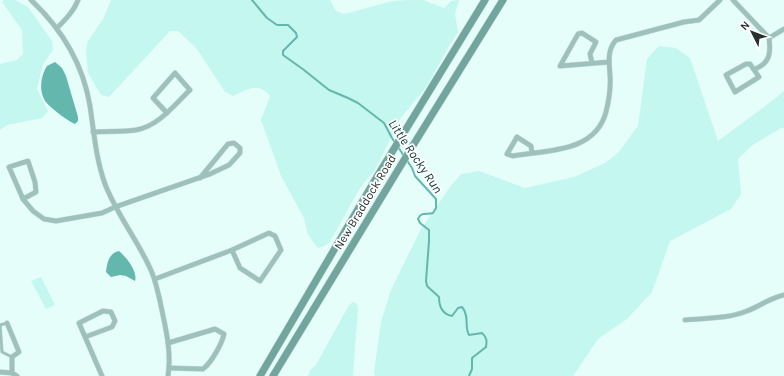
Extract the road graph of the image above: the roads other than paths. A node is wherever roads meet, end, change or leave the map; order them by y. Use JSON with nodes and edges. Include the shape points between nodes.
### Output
{"nodes":[{"id":1,"x":31,"y":0,"type":"edge"},
{"id":2,"x":78,"y":0,"type":"edge"},
{"id":3,"x":486,"y":0,"type":"edge"},
{"id":4,"x":503,"y":0,"type":"edge"},
{"id":5,"x":720,"y":0,"type":"edge"},
{"id":6,"x":733,"y":0,"type":"edge"},
{"id":7,"x":57,"y":28,"type":"junction"},
{"id":8,"x":784,"y":29,"type":"edge"},
{"id":9,"x":768,"y":38,"type":"junction"},
{"id":10,"x":609,"y":62,"type":"junction"},
{"id":11,"x":592,"y":63,"type":"junction"},
{"id":12,"x":755,"y":69,"type":"junction"},
{"id":13,"x":167,"y":113,"type":"junction"},
{"id":14,"x":93,"y":132,"type":"junction"},
{"id":15,"x":532,"y":153,"type":"junction"},
{"id":16,"x":200,"y":178,"type":"junction"},
{"id":17,"x":23,"y":199,"type":"junction"},
{"id":18,"x":115,"y":207,"type":"junction"},
{"id":19,"x":232,"y":250,"type":"junction"},
{"id":20,"x":154,"y":279,"type":"junction"},
{"id":21,"x":784,"y":295,"type":"edge"},
{"id":22,"x":685,"y":320,"type":"dead end"},
{"id":23,"x":7,"y":323,"type":"joint"},
{"id":24,"x":85,"y":337,"type":"junction"},
{"id":25,"x":168,"y":343,"type":"junction"},
{"id":26,"x":12,"y":357,"type":"junction"},
{"id":27,"x":169,"y":368,"type":"junction"},
{"id":28,"x":0,"y":372,"type":"edge"},
{"id":29,"x":12,"y":373,"type":"junction"},
{"id":30,"x":17,"y":376,"type":"edge"},
{"id":31,"x":102,"y":376,"type":"edge"},
{"id":32,"x":168,"y":376,"type":"edge"},
{"id":33,"x":260,"y":376,"type":"edge"},
{"id":34,"x":273,"y":376,"type":"edge"}],
"edges":[{"from":1,"to":7,"type":"street"},
{"from":2,"to":7,"type":"street"},
{"from":3,"to":33,"type":"main road","name":"New Braddock Road","via":[[378,175]]},
{"from":4,"to":34,"type":"main road","name":"New Braddock Road"},
{"from":5,"to":10,"type":"street","via":[[699,20],[616,40],[611,46]]},
{"from":6,"to":9,"type":"street"},
{"from":7,"to":14,"type":"street","via":[[72,51],[83,76]]},
{"from":8,"to":9,"type":"street"},
{"from":9,"to":12,"type":"street","via":[[769,54],[762,66]]},
{"from":10,"to":11,"type":"street"},
{"from":10,"to":15,"type":"street","via":[[611,82],[608,106],[604,119],[592,136],[560,150]]},
{"from":11,"to":11,"type":"street","via":[[560,66],[578,34],[582,32],[596,42],[590,54]]},
{"from":12,"to":12,"type":"street","via":[[746,64],[726,76],[735,92],[759,77]]},
{"from":13,"to":13,"type":"street","via":[[190,90],[175,73],[153,98]]},
{"from":13,"to":14,"type":"street","via":[[137,130]]},
{"from":14,"to":18,"type":"street","via":[[99,166]]},
{"from":15,"to":15,"type":"street","via":[[513,156],[506,154],[517,137],[531,146]]},
{"from":16,"to":16,"type":"street","via":[[229,164],[240,153],[240,148],[234,143],[228,144]]},
{"from":16,"to":18,"type":"street"},
{"from":17,"to":17,"type":"street","via":[[9,167],[28,161],[36,192]]},
{"from":17,"to":18,"type":"street","via":[[44,219],[56,221],[102,213]]},
{"from":18,"to":20,"type":"street","via":[[150,267]]},
{"from":19,"to":19,"type":"street","via":[[269,233],[275,236],[281,250],[260,281],[240,268]]},
{"from":19,"to":20,"type":"street"},
{"from":20,"to":25,"type":"street"},
{"from":21,"to":22,"type":"street","via":[[737,315]]},
{"from":23,"to":26,"type":"street","via":[[19,352]]},
{"from":23,"to":26,"type":"lane","via":[[0,326],[2,352]]},
{"from":24,"to":24,"type":"street","via":[[79,322],[103,311],[111,312],[115,321],[112,327]]},
{"from":24,"to":31,"type":"street"},
{"from":25,"to":27,"type":"street"},
{"from":25,"to":27,"type":"street","via":[[215,329],[224,334],[208,366],[203,369]]},
{"from":26,"to":29,"type":"street"},
{"from":27,"to":32,"type":"street"},
{"from":28,"to":29,"type":"street"},
{"from":29,"to":30,"type":"street"}]}
